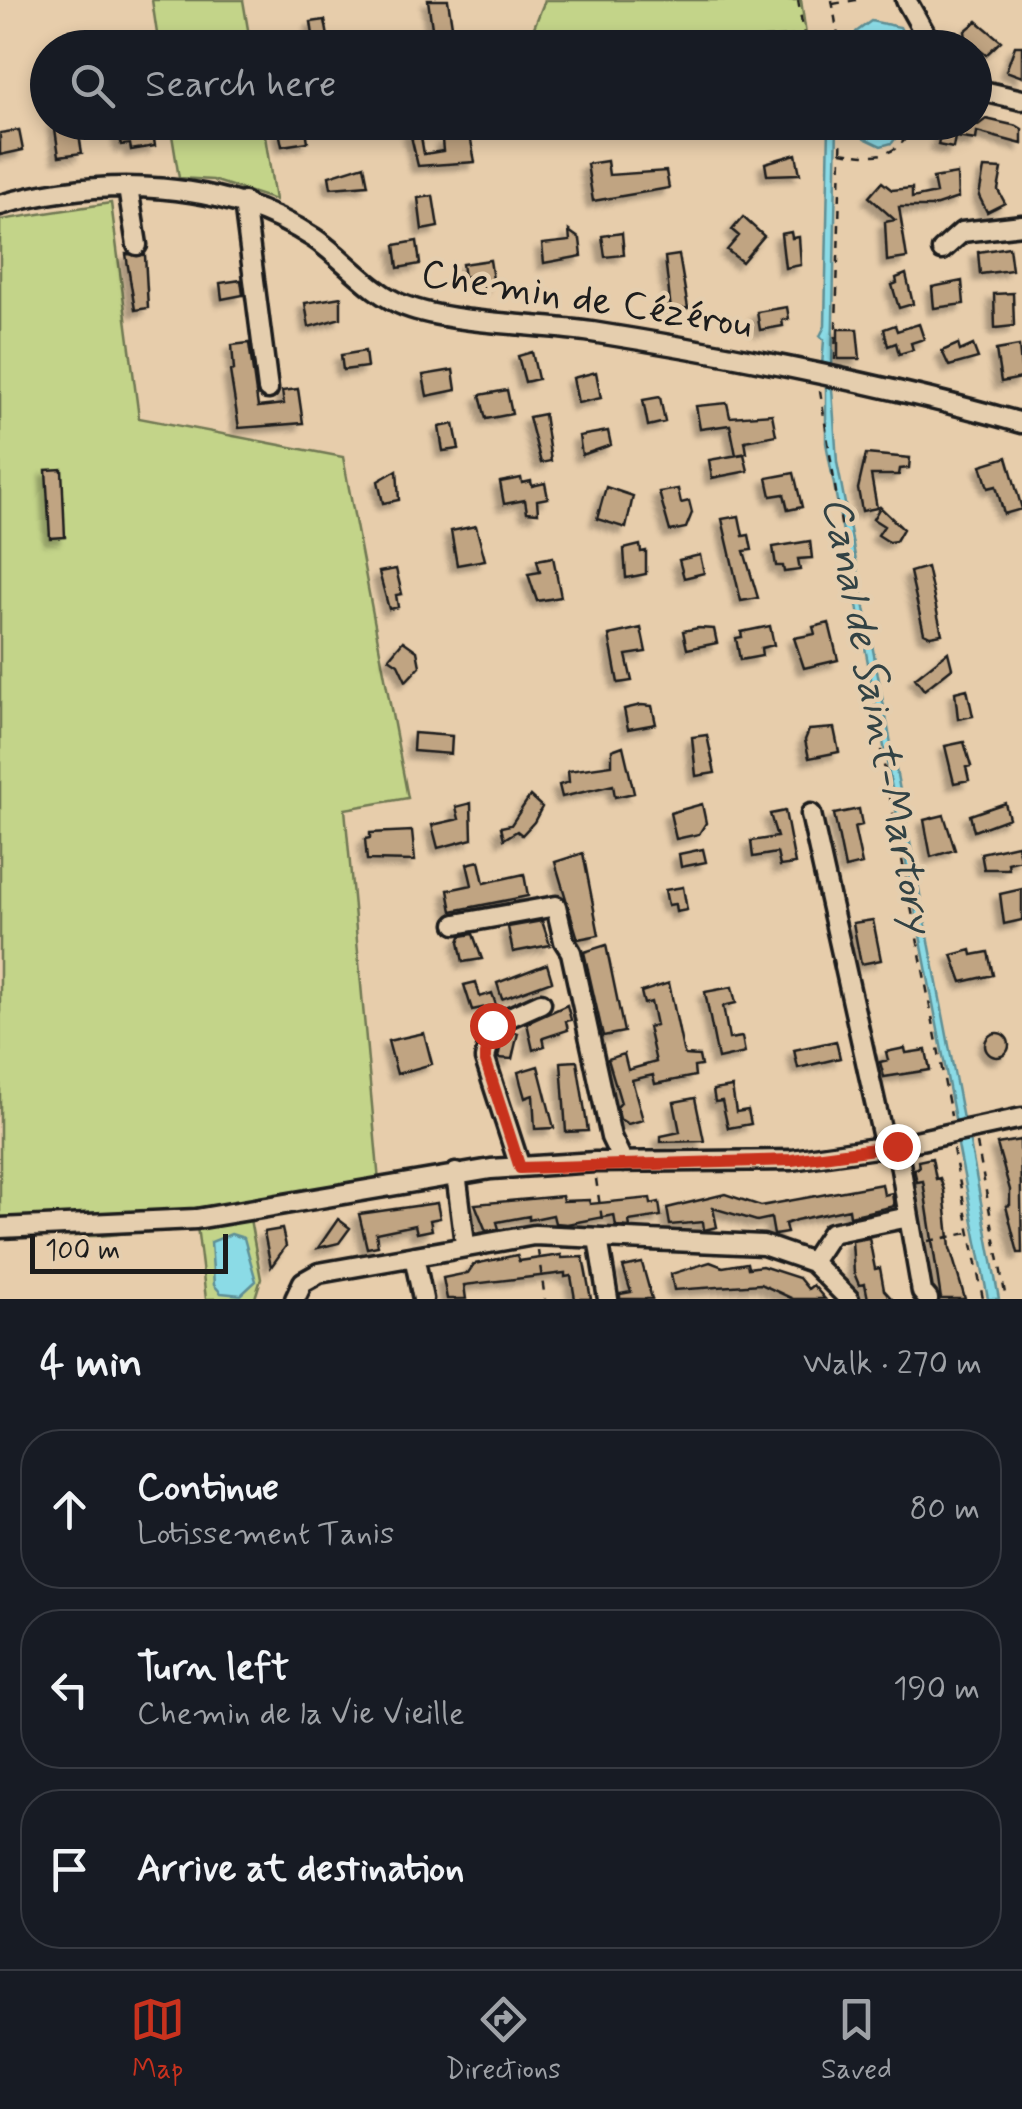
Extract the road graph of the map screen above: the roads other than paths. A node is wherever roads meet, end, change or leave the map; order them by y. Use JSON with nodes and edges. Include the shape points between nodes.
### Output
{"nodes":[{"id":1,"x":906,"y":0,"type":"edge"},
{"id":2,"x":922,"y":30,"type":"edge"},
{"id":3,"x":992,"y":93,"type":"edge"},
{"id":4,"x":1022,"y":100,"type":"edge"},
{"id":5,"x":128,"y":188,"type":"junction"},
{"id":6,"x":244,"y":202,"type":"junction"},
{"id":7,"x":0,"y":205,"type":"edge"},
{"id":8,"x":1022,"y":225,"type":"edge"},
{"id":9,"x":137,"y":246,"type":"dead end"},
{"id":10,"x":942,"y":250,"type":"dead end"},
{"id":11,"x":268,"y":389,"type":"dead end"},
{"id":12,"x":1022,"y":423,"type":"edge"},
{"id":13,"x":811,"y":814,"type":"dead end"},
{"id":14,"x":456,"y":924,"type":"dead end"},
{"id":15,"x":541,"y":1003,"type":"dead end"},
{"id":16,"x":1022,"y":1118,"type":"edge"},
{"id":17,"x":891,"y":1146,"type":"junction"},
{"id":18,"x":623,"y":1162,"type":"junction"},
{"id":19,"x":520,"y":1168,"type":"junction"},
{"id":20,"x":456,"y":1173,"type":"junction"},
{"id":21,"x":910,"y":1217,"type":"junction"},
{"id":22,"x":0,"y":1228,"type":"edge"},
{"id":23,"x":598,"y":1238,"type":"junction"},
{"id":24,"x":465,"y":1244,"type":"junction"},
{"id":25,"x":414,"y":1256,"type":"junction"},
{"id":26,"x":812,"y":1262,"type":"junction"},
{"id":27,"x":295,"y":1299,"type":"edge"},
{"id":28,"x":423,"y":1299,"type":"edge"},
{"id":29,"x":608,"y":1299,"type":"edge"},
{"id":30,"x":849,"y":1299,"type":"edge"},
{"id":31,"x":928,"y":1299,"type":"edge"}],
"edges":[{"from":1,"to":2,"type":"street"},
{"from":3,"to":4,"type":"street"},
{"from":5,"to":6,"type":"street","name":"Chemin de Cézérou"},
{"from":5,"to":7,"type":"street","name":"Chemin de Cézérou"},
{"from":5,"to":9,"type":"street"},
{"from":6,"to":11,"type":"street"},
{"from":6,"to":12,"type":"street","name":"Chemin de Cézérou","via":[[300,229],[405,307],[721,352]]},
{"from":8,"to":10,"type":"street","via":[[962,232]]},
{"from":13,"to":17,"type":"street"},
{"from":14,"to":18,"type":"street","via":[[556,906],[611,1137]]},
{"from":15,"to":19,"type":"street","via":[[492,1025],[485,1059]]},
{"from":16,"to":17,"type":"street"},
{"from":17,"to":18,"type":"street","via":[[792,1160]]},
{"from":17,"to":21,"type":"street"},
{"from":18,"to":19,"type":"street"},
{"from":19,"to":20,"type":"street"},
{"from":20,"to":22,"type":"street","via":[[196,1219]]},
{"from":20,"to":24,"type":"street"},
{"from":21,"to":26,"type":"street","via":[[830,1234]]},
{"from":21,"to":31,"type":"street"},
{"from":23,"to":24,"type":"street","via":[[534,1235]]},
{"from":23,"to":26,"type":"street","via":[[763,1245]]},
{"from":23,"to":29,"type":"street"},
{"from":24,"to":25,"type":"street"},
{"from":25,"to":27,"type":"street","via":[[318,1273],[303,1282]]},
{"from":25,"to":28,"type":"street"},
{"from":26,"to":30,"type":"street"}]}
